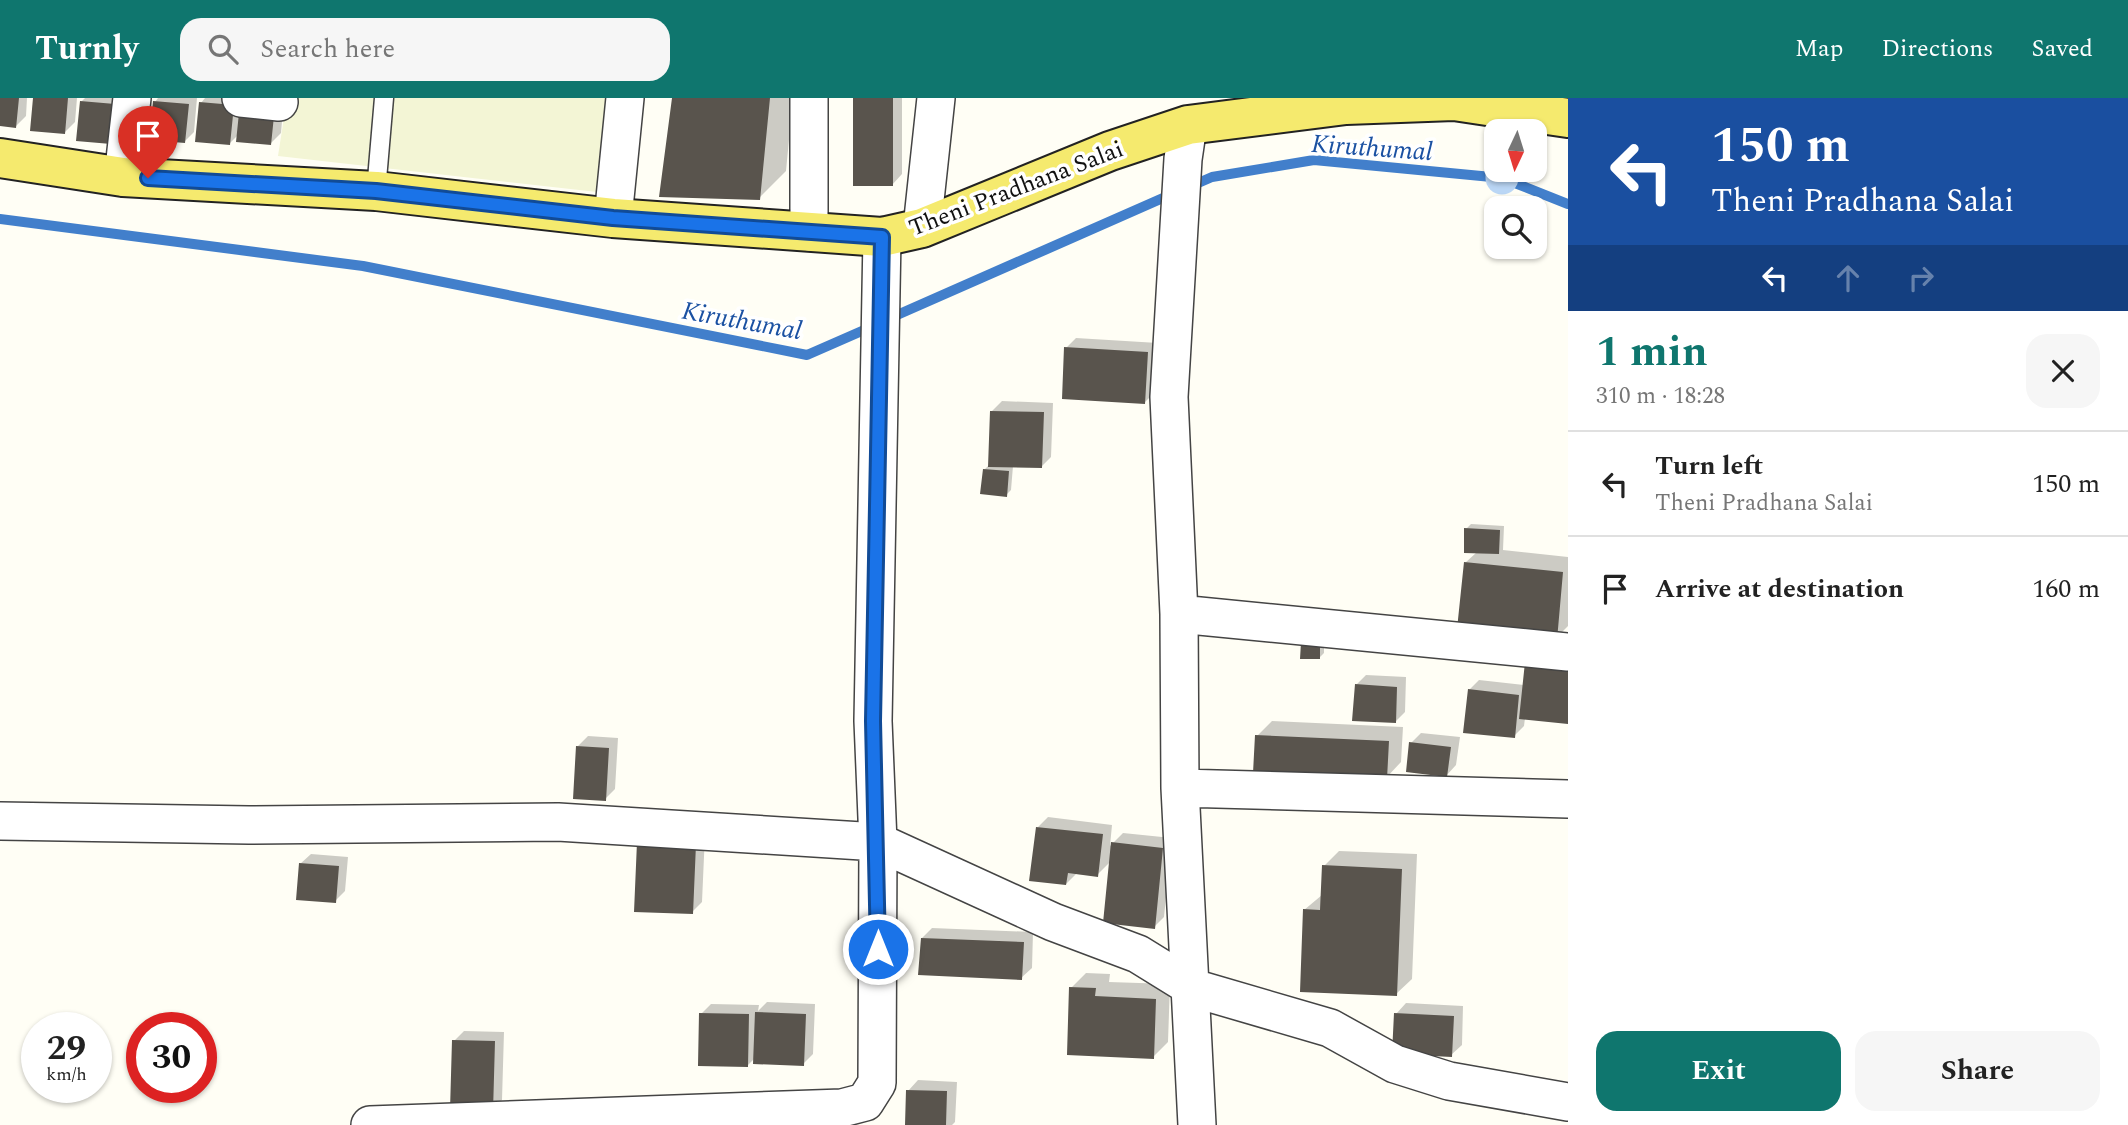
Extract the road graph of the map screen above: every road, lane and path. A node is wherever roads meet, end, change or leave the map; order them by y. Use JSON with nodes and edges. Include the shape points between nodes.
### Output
{"nodes":[{"id":1,"x":132,"y":98,"type":"edge"},
{"id":2,"x":241,"y":98,"type":"edge"},
{"id":3,"x":384,"y":98,"type":"edge"},
{"id":4,"x":625,"y":98,"type":"edge"},
{"id":5,"x":809,"y":98,"type":"edge"},
{"id":6,"x":936,"y":98,"type":"edge"},
{"id":7,"x":1454,"y":100,"type":"edge"},
{"id":8,"x":279,"y":102,"type":"dead end"},
{"id":9,"x":1565,"y":117,"type":"edge"},
{"id":10,"x":1185,"y":142,"type":"junction"},
{"id":11,"x":0,"y":158,"type":"edge"},
{"id":12,"x":123,"y":177,"type":"junction"},
{"id":13,"x":376,"y":191,"type":"junction"},
{"id":14,"x":613,"y":218,"type":"junction"},
{"id":15,"x":922,"y":228,"type":"junction"},
{"id":16,"x":809,"y":232,"type":"junction"},
{"id":17,"x":881,"y":253,"type":"junction"},
{"id":18,"x":1179,"y":614,"type":"junction"},
{"id":19,"x":1568,"y":653,"type":"edge"},
{"id":20,"x":1180,"y":788,"type":"junction"},
{"id":21,"x":1568,"y":799,"type":"edge"},
{"id":22,"x":0,"y":821,"type":"edge"},
{"id":23,"x":878,"y":842,"type":"junction"},
{"id":24,"x":1193,"y":988,"type":"junction"},
{"id":25,"x":1568,"y":1102,"type":"edge"},
{"id":26,"x":370,"y":1125,"type":"edge"},
{"id":27,"x":1197,"y":1125,"type":"edge"}],
"edges":[{"from":1,"to":12,"type":"street"},
{"from":2,"to":8,"type":"street"},
{"from":3,"to":13,"type":"lane"},
{"from":4,"to":14,"type":"street"},
{"from":5,"to":16,"type":"street"},
{"from":6,"to":15,"type":"street"},
{"from":7,"to":9,"type":"main road","name":"Theni Pradhana Salai"},
{"from":7,"to":10,"type":"main road","name":"Theni Pradhana Salai","via":[[1346,105]]},
{"from":10,"to":15,"type":"main road","name":"Theni Pradhana Salai","via":[[1110,151]]},
{"from":10,"to":18,"type":"street","via":[[1169,397]]},
{"from":11,"to":12,"type":"main road","name":"Theni Pradhana Salai"},
{"from":12,"to":13,"type":"main road","name":"Theni Pradhana Salai"},
{"from":13,"to":14,"type":"main road","name":"Theni Pradhana Salai"},
{"from":14,"to":16,"type":"main road","name":"Theni Pradhana Salai"},
{"from":15,"to":17,"type":"main road","name":"Theni Pradhana Salai"},
{"from":16,"to":17,"type":"main road","name":"Theni Pradhana Salai"},
{"from":17,"to":23,"type":"street","via":[[873,721]]},
{"from":18,"to":19,"type":"street"},
{"from":18,"to":20,"type":"street"},
{"from":20,"to":21,"type":"street"},
{"from":20,"to":24,"type":"street"},
{"from":22,"to":23,"type":"street","via":[[249,825],[558,822]]},
{"from":23,"to":24,"type":"street","via":[[1054,922],[1138,954]]},
{"from":23,"to":26,"type":"street","via":[[877,1083],[865,1102],[842,1108]]},
{"from":24,"to":25,"type":"street","via":[[1330,1028],[1395,1064],[1449,1081]]},
{"from":24,"to":27,"type":"street"}]}
